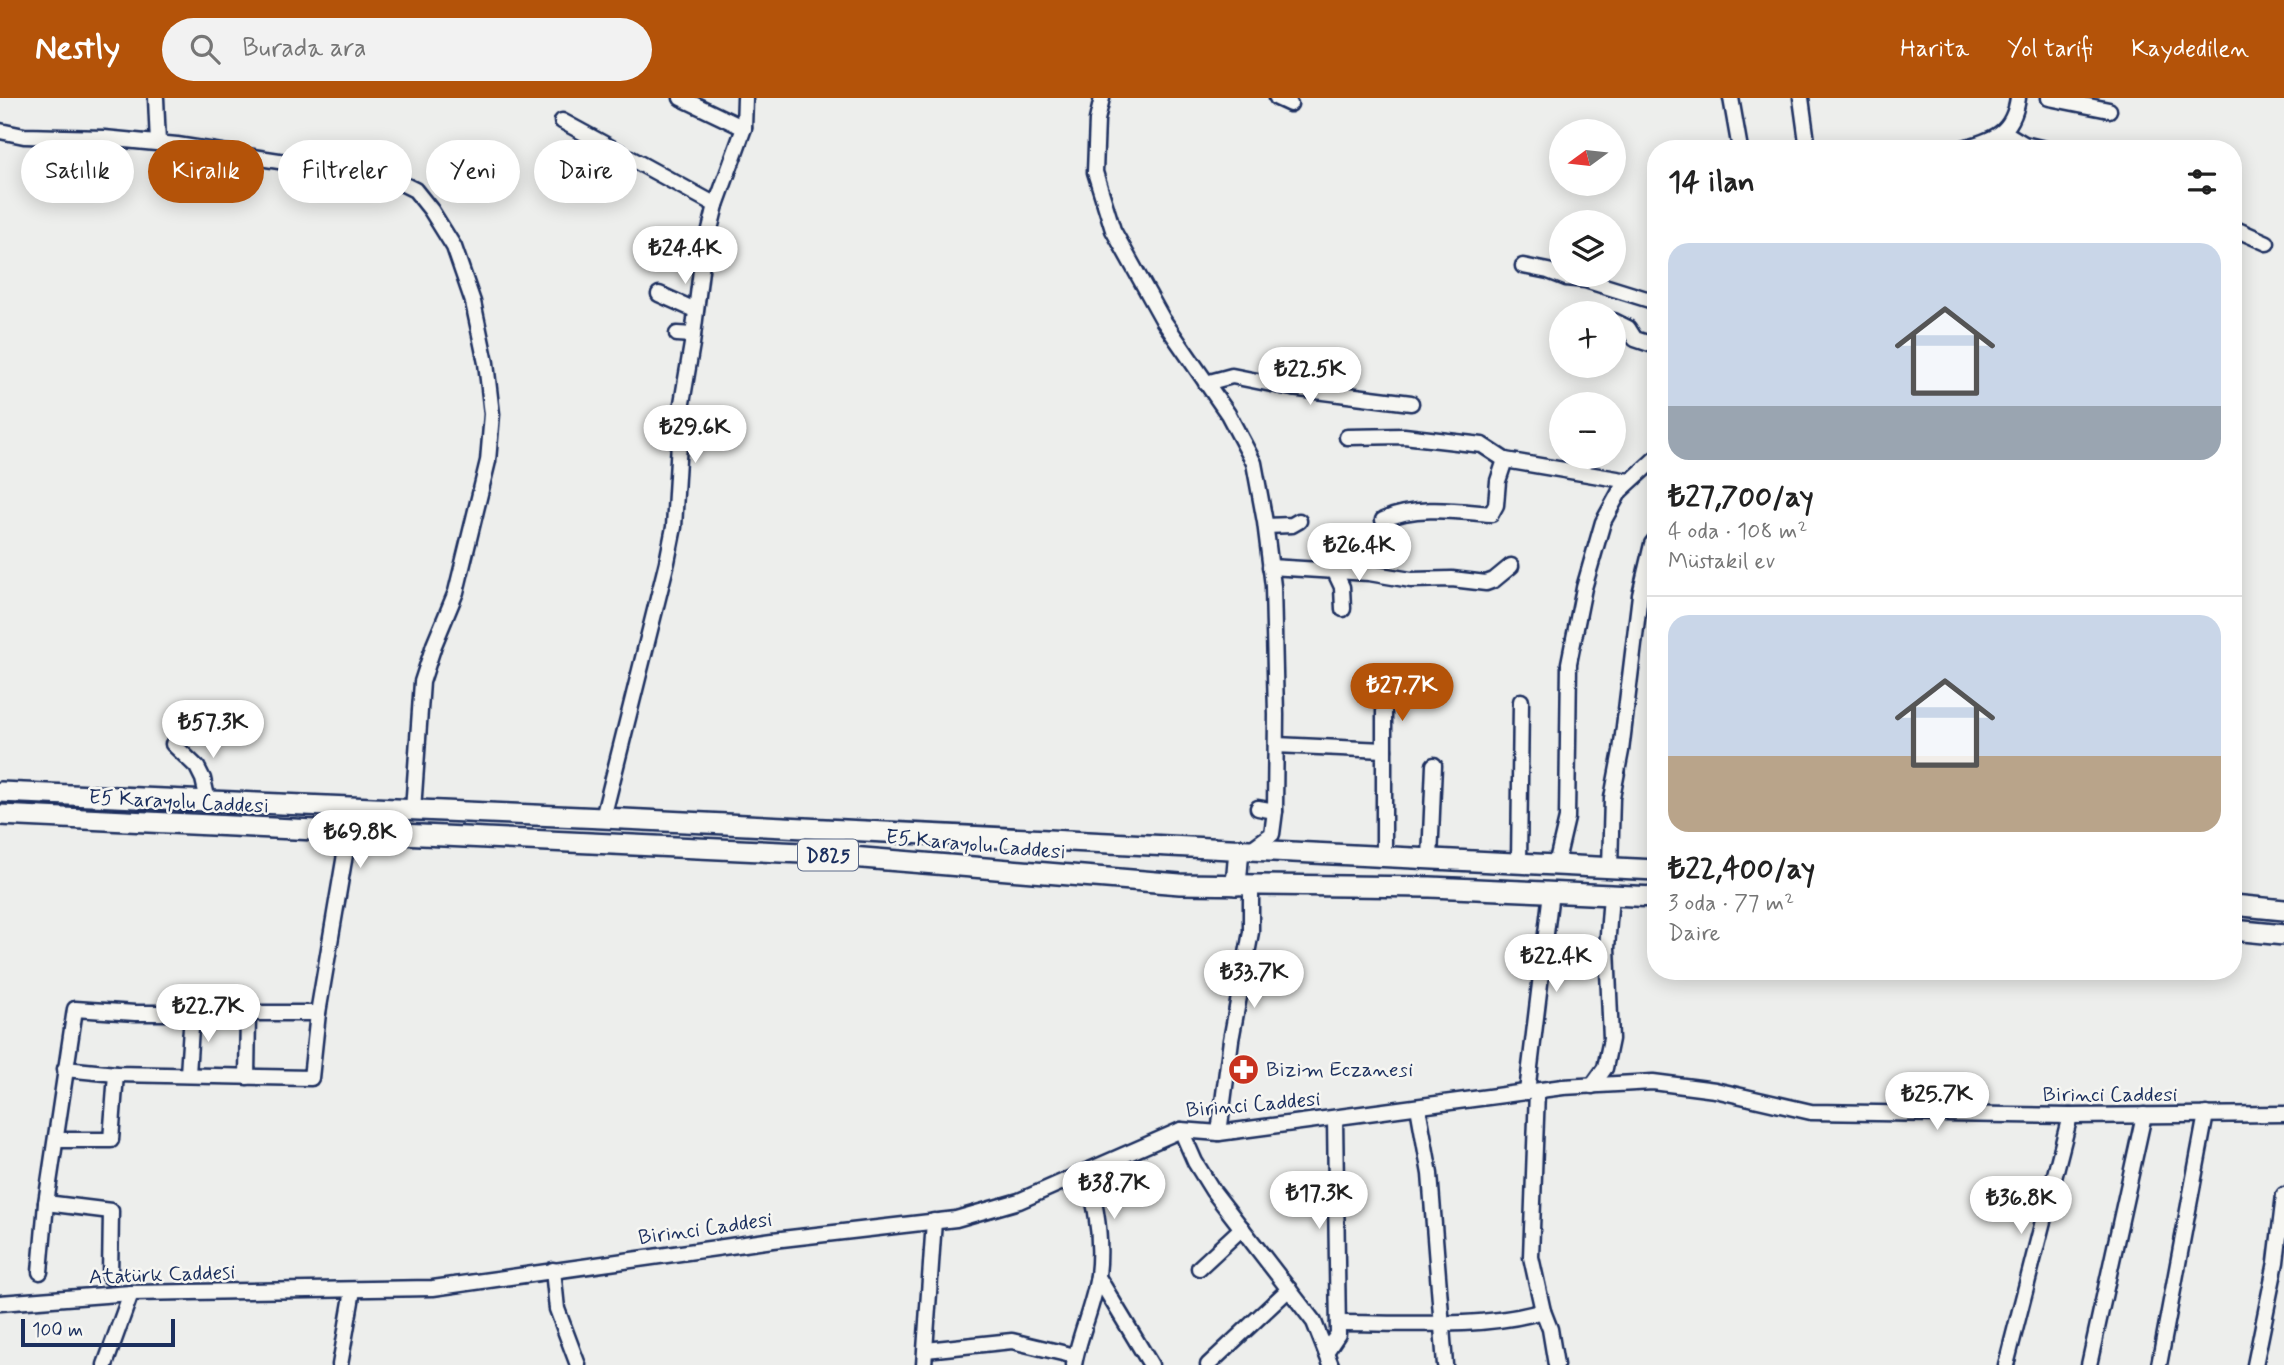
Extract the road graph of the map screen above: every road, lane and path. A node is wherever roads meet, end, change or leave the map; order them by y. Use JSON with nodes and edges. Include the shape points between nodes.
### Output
{"nodes":[{"id":1,"x":156,"y":98,"type":"edge"},
{"id":2,"x":681,"y":98,"type":"edge"},
{"id":3,"x":745,"y":98,"type":"edge"},
{"id":4,"x":1102,"y":98,"type":"edge"},
{"id":5,"x":1731,"y":98,"type":"edge"},
{"id":6,"x":1801,"y":98,"type":"edge"},
{"id":7,"x":2049,"y":98,"type":"edge"},
{"id":8,"x":2023,"y":99,"type":"edge"},
{"id":9,"x":2109,"y":110,"type":"dead end"},
{"id":10,"x":562,"y":121,"type":"dead end"},
{"id":11,"x":744,"y":128,"type":"junction"},
{"id":12,"x":0,"y":131,"type":"edge"},
{"id":13,"x":2004,"y":132,"type":"junction"},
{"id":14,"x":158,"y":140,"type":"edge"},
{"id":15,"x":1738,"y":140,"type":"edge"},
{"id":16,"x":1807,"y":140,"type":"edge"},
{"id":17,"x":1990,"y":140,"type":"edge"},
{"id":18,"x":2017,"y":140,"type":"edge"},
{"id":19,"x":148,"y":142,"type":"edge"},
{"id":20,"x":264,"y":159,"type":"edge"},
{"id":21,"x":716,"y":205,"type":"junction"},
{"id":22,"x":2242,"y":232,"type":"edge"},
{"id":23,"x":2267,"y":243,"type":"dead end"},
{"id":24,"x":1523,"y":266,"type":"dead end"},
{"id":25,"x":659,"y":293,"type":"dead end"},
{"id":26,"x":1647,"y":299,"type":"edge"},
{"id":27,"x":695,"y":310,"type":"junction"},
{"id":28,"x":1626,"y":327,"type":"edge"},
{"id":29,"x":677,"y":334,"type":"dead end"},
{"id":30,"x":693,"y":335,"type":"junction"},
{"id":31,"x":1647,"y":343,"type":"edge"},
{"id":32,"x":1206,"y":383,"type":"junction"},
{"id":33,"x":1410,"y":403,"type":"dead end"},
{"id":34,"x":1347,"y":437,"type":"dead end"},
{"id":35,"x":1505,"y":460,"type":"junction"},
{"id":36,"x":1647,"y":466,"type":"edge"},
{"id":37,"x":1629,"y":481,"type":"junction"},
{"id":38,"x":1383,"y":520,"type":"dead end"},
{"id":39,"x":1299,"y":522,"type":"dead end"},
{"id":40,"x":1266,"y":526,"type":"junction"},
{"id":41,"x":1647,"y":565,"type":"edge"},
{"id":42,"x":1511,"y":566,"type":"dead end"},
{"id":43,"x":1270,"y":567,"type":"junction"},
{"id":44,"x":1334,"y":570,"type":"junction"},
{"id":45,"x":1343,"y":609,"type":"dead end"},
{"id":46,"x":1384,"y":697,"type":"dead end"},
{"id":47,"x":1521,"y":701,"type":"dead end"},
{"id":48,"x":173,"y":744,"type":"dead end"},
{"id":49,"x":1276,"y":745,"type":"junction"},
{"id":50,"x":1384,"y":750,"type":"junction"},
{"id":51,"x":1434,"y":765,"type":"dead end"},
{"id":52,"x":0,"y":792,"type":"edge"},
{"id":53,"x":208,"y":801,"type":"junction"},
{"id":54,"x":1258,"y":808,"type":"dead end"},
{"id":55,"x":413,"y":810,"type":"junction"},
{"id":56,"x":1275,"y":811,"type":"junction"},
{"id":57,"x":0,"y":816,"type":"edge"},
{"id":58,"x":603,"y":818,"type":"junction"},
{"id":59,"x":349,"y":831,"type":"junction"},
{"id":60,"x":1245,"y":850,"type":"junction"},
{"id":61,"x":1278,"y":851,"type":"junction"},
{"id":62,"x":1384,"y":856,"type":"junction"},
{"id":63,"x":1430,"y":859,"type":"junction"},
{"id":64,"x":1519,"y":864,"type":"junction"},
{"id":65,"x":1556,"y":865,"type":"junction"},
{"id":66,"x":1611,"y":867,"type":"junction"},
{"id":67,"x":1647,"y":869,"type":"edge"},
{"id":68,"x":1244,"y":885,"type":"junction"},
{"id":69,"x":1276,"y":885,"type":"junction"},
{"id":70,"x":1551,"y":892,"type":"junction"},
{"id":71,"x":1611,"y":895,"type":"junction"},
{"id":72,"x":1647,"y":897,"type":"edge"},
{"id":73,"x":2242,"y":906,"type":"edge"},
{"id":74,"x":2284,"y":910,"type":"edge"},
{"id":75,"x":2242,"y":931,"type":"edge"},
{"id":76,"x":2284,"y":935,"type":"edge"},
{"id":77,"x":192,"y":1012,"type":"junction"},
{"id":78,"x":318,"y":1013,"type":"junction"},
{"id":79,"x":248,"y":1014,"type":"junction"},
{"id":80,"x":65,"y":1069,"type":"junction"},
{"id":81,"x":116,"y":1073,"type":"junction"},
{"id":82,"x":188,"y":1074,"type":"junction"},
{"id":83,"x":247,"y":1077,"type":"junction"},
{"id":84,"x":1592,"y":1086,"type":"junction"},
{"id":85,"x":1532,"y":1092,"type":"junction"},
{"id":86,"x":1418,"y":1107,"type":"junction"},
{"id":87,"x":2206,"y":1114,"type":"junction"},
{"id":88,"x":2284,"y":1114,"type":"edge"},
{"id":89,"x":2070,"y":1115,"type":"junction"},
{"id":90,"x":2144,"y":1115,"type":"junction"},
{"id":91,"x":1335,"y":1118,"type":"junction"},
{"id":92,"x":1181,"y":1130,"type":"junction"},
{"id":93,"x":1219,"y":1133,"type":"junction"},
{"id":94,"x":57,"y":1140,"type":"junction"},
{"id":95,"x":1086,"y":1171,"type":"junction"},
{"id":96,"x":2284,"y":1195,"type":"edge"},
{"id":97,"x":47,"y":1203,"type":"junction"},
{"id":98,"x":934,"y":1221,"type":"junction"},
{"id":99,"x":1242,"y":1228,"type":"junction"},
{"id":100,"x":1199,"y":1268,"type":"dead end"},
{"id":101,"x":553,"y":1270,"type":"junction"},
{"id":102,"x":40,"y":1272,"type":"dead end"},
{"id":103,"x":110,"y":1277,"type":"dead end"},
{"id":104,"x":1098,"y":1277,"type":"junction"},
{"id":105,"x":1289,"y":1289,"type":"junction"},
{"id":106,"x":326,"y":1290,"type":"joint"},
{"id":107,"x":353,"y":1290,"type":"junction"},
{"id":108,"x":131,"y":1293,"type":"junction"},
{"id":109,"x":0,"y":1303,"type":"edge"},
{"id":110,"x":1543,"y":1311,"type":"junction"},
{"id":111,"x":1338,"y":1323,"type":"junction"},
{"id":112,"x":1442,"y":1323,"type":"junction"},
{"id":113,"x":925,"y":1358,"type":"edge"},
{"id":114,"x":1328,"y":1359,"type":"edge"},
{"id":115,"x":1074,"y":1361,"type":"edge"},
{"id":116,"x":579,"y":1364,"type":"edge"},
{"id":117,"x":106,"y":1365,"type":"edge"},
{"id":118,"x":340,"y":1365,"type":"edge"},
{"id":119,"x":1151,"y":1365,"type":"edge"},
{"id":120,"x":1208,"y":1365,"type":"edge"},
{"id":121,"x":1445,"y":1365,"type":"edge"},
{"id":122,"x":1556,"y":1365,"type":"edge"},
{"id":123,"x":2006,"y":1365,"type":"edge"},
{"id":124,"x":2089,"y":1365,"type":"edge"},
{"id":125,"x":2159,"y":1365,"type":"edge"},
{"id":126,"x":2255,"y":1365,"type":"edge"}],
"edges":[{"from":1,"to":14,"type":"street"},
{"from":2,"to":11,"type":"street"},
{"from":3,"to":11,"type":"street"},
{"from":4,"to":32,"type":"street","via":[[1095,172],[1113,230],[1163,320]]},
{"from":5,"to":15,"type":"street"},
{"from":6,"to":16,"type":"street"},
{"from":7,"to":9,"type":"street"},
{"from":8,"to":13,"type":"street"},
{"from":10,"to":21,"type":"street"},
{"from":11,"to":21,"type":"street"},
{"from":12,"to":19,"type":"street"},
{"from":13,"to":17,"type":"street"},
{"from":13,"to":18,"type":"street"},
{"from":20,"to":55,"type":"street","via":[[366,171],[415,190],[454,247],[475,314],[492,414],[488,461],[456,592],[422,682]]},
{"from":21,"to":27,"type":"street"},
{"from":22,"to":23,"type":"street"},
{"from":24,"to":26,"type":"street","via":[[1586,279]]},
{"from":25,"to":27,"type":"street"},
{"from":27,"to":30,"type":"street"},
{"from":28,"to":31,"type":"street","via":[[1635,339]]},
{"from":29,"to":30,"type":"street"},
{"from":30,"to":58,"type":"street","via":[[681,409],[674,527]]},
{"from":32,"to":33,"type":"street","via":[[1232,376]]},
{"from":32,"to":40,"type":"street","via":[[1254,463]]},
{"from":34,"to":35,"type":"street","via":[[1404,436],[1482,445]]},
{"from":35,"to":37,"type":"street"},
{"from":35,"to":38,"type":"street","via":[[1491,514],[1413,511]]},
{"from":36,"to":37,"type":"street"},
{"from":37,"to":65,"type":"street","via":[[1603,522],[1569,663],[1567,818]]},
{"from":39,"to":40,"type":"street"},
{"from":40,"to":43,"type":"street"},
{"from":41,"to":66,"type":"street","via":[[1612,799]]},
{"from":42,"to":44,"type":"street","via":[[1486,583]]},
{"from":43,"to":44,"type":"street"},
{"from":43,"to":49,"type":"street"},
{"from":44,"to":45,"type":"street","via":[[1342,587]]},
{"from":46,"to":50,"type":"street"},
{"from":47,"to":64,"type":"street"},
{"from":48,"to":53,"type":"street","via":[[197,767]]},
{"from":49,"to":50,"type":"street"},
{"from":49,"to":56,"type":"street"},
{"from":50,"to":62,"type":"street"},
{"from":51,"to":63,"type":"street"},
{"from":52,"to":53,"type":"highway","name":"E5 Karayolu Caddesi","number":"D825"},
{"from":53,"to":55,"type":"highway","name":"E5 Karayolu Caddesi","number":"D825"},
{"from":54,"to":56,"type":"street"},
{"from":55,"to":58,"type":"highway","name":"E5 Karayolu Caddesi","number":"D825"},
{"from":56,"to":60,"type":"street","via":[[1272,834]]},
{"from":57,"to":59,"type":"highway","name":"E5 Karayolu Caddesi","number":"D825"},
{"from":58,"to":60,"type":"highway","name":"E5 Karayolu Caddesi","number":"D825"},
{"from":59,"to":68,"type":"highway","name":"E5 Karayolu Caddesi","number":"D825","via":[[802,853],[1180,884]]},
{"from":59,"to":78,"type":"street"},
{"from":60,"to":61,"type":"highway","name":"E5 Karayolu Caddesi","number":"D825"},
{"from":60,"to":68,"type":"highway"},
{"from":61,"to":62,"type":"highway","name":"E5 Karayolu Caddesi","number":"D825"},
{"from":61,"to":69,"type":"highway"},
{"from":62,"to":63,"type":"highway","name":"E5 Karayolu Caddesi","number":"D825"},
{"from":63,"to":64,"type":"highway","name":"E5 Karayolu Caddesi","number":"D825"},
{"from":64,"to":65,"type":"highway","name":"E5 Karayolu Caddesi","number":"D825"},
{"from":65,"to":66,"type":"highway","name":"E5 Karayolu Caddesi","number":"D825"},
{"from":66,"to":67,"type":"highway","name":"E5 Karayolu Caddesi","number":"D825"},
{"from":68,"to":69,"type":"highway","name":"E5 Karayolu Caddesi","number":"D825"},
{"from":68,"to":93,"type":"street","via":[[1251,932]]},
{"from":69,"to":70,"type":"highway","name":"E5 Karayolu Caddesi","number":"D825"},
{"from":70,"to":71,"type":"highway","name":"E5 Karayolu Caddesi","number":"D825"},
{"from":70,"to":85,"type":"street"},
{"from":71,"to":72,"type":"highway","name":"E5 Karayolu Caddesi","number":"D825"},
{"from":71,"to":84,"type":"street","via":[[1607,948],[1611,1039],[1605,1068]]},
{"from":73,"to":74,"type":"highway"},
{"from":75,"to":76,"type":"highway"},
{"from":77,"to":79,"type":"street"},
{"from":77,"to":80,"type":"street","via":[[75,1009]]},
{"from":77,"to":82,"type":"street"},
{"from":78,"to":79,"type":"street"},
{"from":78,"to":83,"type":"street","via":[[311,1078]]},
{"from":79,"to":83,"type":"street"},
{"from":80,"to":81,"type":"street"},
{"from":80,"to":94,"type":"street"},
{"from":81,"to":82,"type":"street"},
{"from":81,"to":94,"type":"street","via":[[111,1140]]},
{"from":82,"to":83,"type":"street"},
{"from":84,"to":85,"type":"street","name":"Birinci Caddesi"},
{"from":84,"to":89,"type":"street","name":"Birinci Caddesi","via":[[1653,1082],[1714,1090],[1811,1112]]},
{"from":85,"to":86,"type":"street","name":"Birinci Caddesi"},
{"from":85,"to":110,"type":"street","via":[[1531,1257]]},
{"from":86,"to":91,"type":"street","name":"Birinci Caddesi"},
{"from":86,"to":112,"type":"street","via":[[1430,1174]]},
{"from":87,"to":88,"type":"street","name":"Birinci Caddesi"},
{"from":87,"to":90,"type":"street","name":"Birinci Caddesi"},
{"from":87,"to":125,"type":"street"},
{"from":89,"to":90,"type":"street","name":"Birinci Caddesi"},
{"from":89,"to":123,"type":"street"},
{"from":90,"to":124,"type":"street"},
{"from":91,"to":93,"type":"street","name":"Birinci Caddesi"},
{"from":91,"to":111,"type":"street"},
{"from":92,"to":93,"type":"street","name":"Birinci Caddesi"},
{"from":92,"to":95,"type":"street","name":"Birinci Caddesi"},
{"from":92,"to":99,"type":"street","via":[[1195,1162]]},
{"from":94,"to":97,"type":"street"},
{"from":95,"to":98,"type":"street","name":"Birinci Caddesi","via":[[1019,1201]]},
{"from":95,"to":104,"type":"street","via":[[1097,1230]]},
{"from":96,"to":126,"type":"street"},
{"from":97,"to":102,"type":"street"},
{"from":97,"to":103,"type":"street","via":[[111,1211]]},
{"from":98,"to":101,"type":"street","name":"Birinci Caddesi"},
{"from":98,"to":113,"type":"street"},
{"from":99,"to":100,"type":"street"},
{"from":99,"to":105,"type":"street"},
{"from":101,"to":107,"type":"street","name":"Birinci Caddesi","via":[[433,1288]]},
{"from":101,"to":116,"type":"street","via":[[557,1309]]},
{"from":104,"to":115,"type":"street"},
{"from":104,"to":119,"type":"street"},
{"from":105,"to":114,"type":"street","via":[[1314,1322]]},
{"from":105,"to":120,"type":"street"},
{"from":106,"to":107,"type":"street","name":"Birinci Caddesi"},
{"from":106,"to":108,"type":"street","name":"Atatürk Caddesi"},
{"from":107,"to":118,"type":"street"},
{"from":108,"to":109,"type":"street","name":"Atatürk Caddesi"},
{"from":108,"to":117,"type":"street"},
{"from":110,"to":112,"type":"street","via":[[1519,1318]]},
{"from":110,"to":122,"type":"street"},
{"from":111,"to":112,"type":"street"},
{"from":111,"to":114,"type":"street"},
{"from":112,"to":121,"type":"street"},
{"from":113,"to":115,"type":"street","via":[[1012,1341]]}]}
